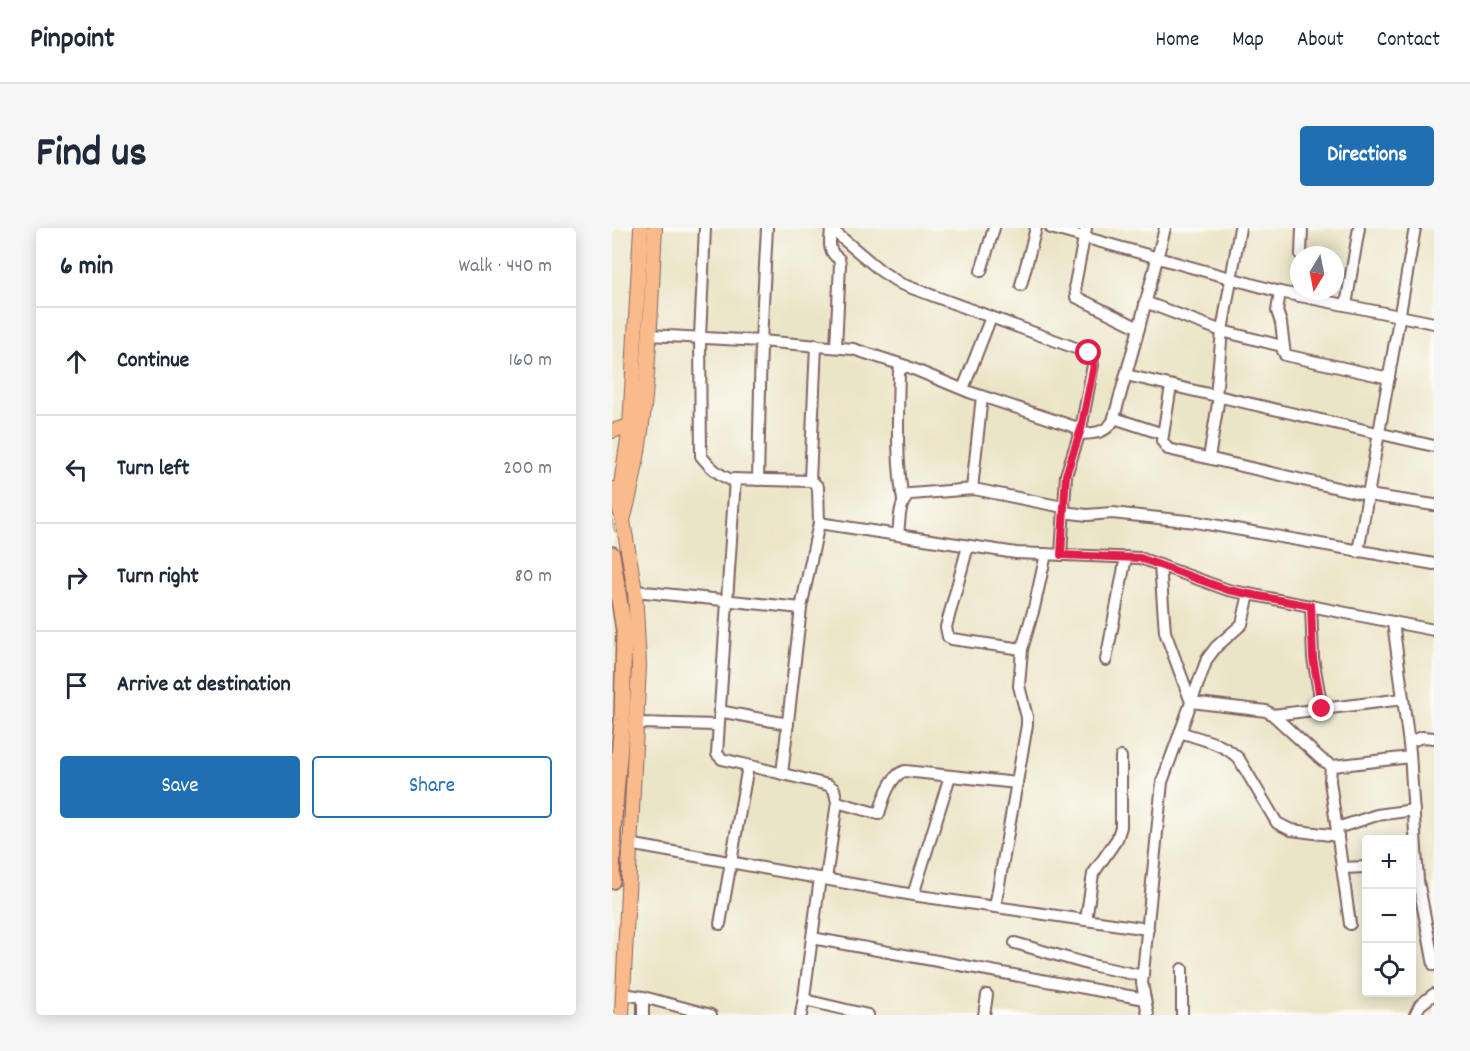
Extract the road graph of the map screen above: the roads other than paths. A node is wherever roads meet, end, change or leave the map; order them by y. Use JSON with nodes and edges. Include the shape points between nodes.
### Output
{"nodes":[{"id":1,"x":640,"y":228,"type":"edge"},
{"id":2,"x":655,"y":228,"type":"edge"},
{"id":3,"x":705,"y":228,"type":"edge"},
{"id":4,"x":767,"y":228,"type":"edge"},
{"id":5,"x":994,"y":228,"type":"edge"},
{"id":6,"x":1036,"y":228,"type":"edge"},
{"id":7,"x":1051,"y":228,"type":"edge"},
{"id":8,"x":1165,"y":228,"type":"edge"},
{"id":9,"x":1240,"y":228,"type":"edge"},
{"id":10,"x":1302,"y":228,"type":"edge"},
{"id":11,"x":1359,"y":228,"type":"edge"},
{"id":12,"x":1414,"y":228,"type":"edge"},
{"id":13,"x":830,"y":229,"type":"edge"},
{"id":14,"x":1084,"y":233,"type":"edge"},
{"id":15,"x":1301,"y":246,"type":"edge"},
{"id":16,"x":1157,"y":258,"type":"junction"},
{"id":17,"x":981,"y":271,"type":"dead end"},
{"id":18,"x":1231,"y":280,"type":"junction"},
{"id":19,"x":1021,"y":285,"type":"dead end"},
{"id":20,"x":1280,"y":292,"type":"junction"},
{"id":21,"x":1290,"y":294,"type":"edge"},
{"id":22,"x":1319,"y":300,"type":"edge"},
{"id":23,"x":1145,"y":302,"type":"junction"},
{"id":24,"x":1346,"y":305,"type":"junction"},
{"id":25,"x":1400,"y":316,"type":"junction"},
{"id":26,"x":991,"y":317,"type":"junction"},
{"id":27,"x":1434,"y":323,"type":"edge"},
{"id":28,"x":1139,"y":328,"type":"junction"},
{"id":29,"x":1222,"y":331,"type":"junction"},
{"id":30,"x":700,"y":337,"type":"junction"},
{"id":31,"x":761,"y":341,"type":"junction"},
{"id":32,"x":644,"y":342,"type":"junction"},
{"id":33,"x":816,"y":345,"type":"junction"},
{"id":34,"x":836,"y":347,"type":"junction"},
{"id":35,"x":1283,"y":351,"type":"junction"},
{"id":36,"x":906,"y":366,"type":"junction"},
{"id":37,"x":1126,"y":375,"type":"junction"},
{"id":38,"x":1389,"y":378,"type":"junction"},
{"id":39,"x":1171,"y":386,"type":"junction"},
{"id":40,"x":963,"y":389,"type":"junction"},
{"id":41,"x":982,"y":396,"type":"junction"},
{"id":42,"x":1217,"y":396,"type":"junction"},
{"id":43,"x":1114,"y":418,"type":"junction"},
{"id":44,"x":637,"y":427,"type":"junction"},
{"id":45,"x":612,"y":431,"type":"edge"},
{"id":46,"x":1080,"y":431,"type":"junction"},
{"id":47,"x":1163,"y":434,"type":"junction"},
{"id":48,"x":1379,"y":434,"type":"junction"},
{"id":49,"x":1434,"y":446,"type":"edge"},
{"id":50,"x":1209,"y":458,"type":"junction"},
{"id":51,"x":735,"y":479,"type":"junction"},
{"id":52,"x":759,"y":480,"type":"junction"},
{"id":53,"x":810,"y":480,"type":"junction"},
{"id":54,"x":972,"y":489,"type":"junction"},
{"id":55,"x":613,"y":492,"type":"edge"},
{"id":56,"x":1368,"y":495,"type":"junction"},
{"id":57,"x":903,"y":500,"type":"junction"},
{"id":58,"x":1434,"y":505,"type":"edge"},
{"id":59,"x":1063,"y":509,"type":"junction"},
{"id":60,"x":619,"y":523,"type":"junction"},
{"id":61,"x":819,"y":523,"type":"junction"},
{"id":62,"x":898,"y":535,"type":"junction"},
{"id":63,"x":968,"y":546,"type":"junction"},
{"id":64,"x":1358,"y":552,"type":"junction"},
{"id":65,"x":612,"y":554,"type":"edge"},
{"id":66,"x":1046,"y":554,"type":"junction"},
{"id":67,"x":1061,"y":555,"type":"junction"},
{"id":68,"x":1126,"y":557,"type":"junction"},
{"id":69,"x":1434,"y":564,"type":"edge"},
{"id":70,"x":1160,"y":565,"type":"junction"},
{"id":71,"x":635,"y":591,"type":"junction"},
{"id":72,"x":1249,"y":594,"type":"junction"},
{"id":73,"x":727,"y":600,"type":"junction"},
{"id":74,"x":1311,"y":606,"type":"junction"},
{"id":75,"x":801,"y":608,"type":"junction"},
{"id":76,"x":1393,"y":622,"type":"junction"},
{"id":77,"x":1434,"y":630,"type":"edge"},
{"id":78,"x":1022,"y":649,"type":"junction"},
{"id":79,"x":1106,"y":660,"type":"dead end"},
{"id":80,"x":1403,"y":699,"type":"junction"},
{"id":81,"x":1191,"y":702,"type":"junction"},
{"id":82,"x":1322,"y":709,"type":"junction"},
{"id":83,"x":719,"y":711,"type":"junction"},
{"id":84,"x":1273,"y":715,"type":"junction"},
{"id":85,"x":636,"y":723,"type":"junction"},
{"id":86,"x":788,"y":724,"type":"junction"},
{"id":87,"x":718,"y":725,"type":"junction"},
{"id":88,"x":1180,"y":732,"type":"junction"},
{"id":89,"x":1434,"y":738,"type":"edge"},
{"id":90,"x":1409,"y":742,"type":"junction"},
{"id":91,"x":1121,"y":757,"type":"dead end"},
{"id":92,"x":1410,"y":757,"type":"junction"},
{"id":93,"x":1331,"y":765,"type":"junction"},
{"id":94,"x":748,"y":766,"type":"junction"},
{"id":95,"x":782,"y":774,"type":"junction"},
{"id":96,"x":950,"y":776,"type":"junction"},
{"id":97,"x":1017,"y":783,"type":"junction"},
{"id":98,"x":837,"y":802,"type":"junction"},
{"id":99,"x":1414,"y":810,"type":"junction"},
{"id":100,"x":1337,"y":832,"type":"junction"},
{"id":101,"x":1414,"y":835,"type":"edge"},
{"id":102,"x":629,"y":844,"type":"junction"},
{"id":103,"x":732,"y":862,"type":"junction"},
{"id":104,"x":1342,"y":867,"type":"junction"},
{"id":105,"x":1362,"y":867,"type":"edge"},
{"id":106,"x":1416,"y":873,"type":"edge"},
{"id":107,"x":823,"y":879,"type":"junction"},
{"id":108,"x":612,"y":881,"type":"edge"},
{"id":109,"x":913,"y":895,"type":"junction"},
{"id":110,"x":995,"y":907,"type":"junction"},
{"id":111,"x":1086,"y":920,"type":"junction"},
{"id":112,"x":1430,"y":921,"type":"edge"},
{"id":113,"x":720,"y":924,"type":"dead end"},
{"id":114,"x":1350,"y":924,"type":"dead end"},
{"id":115,"x":1148,"y":929,"type":"junction"},
{"id":116,"x":812,"y":938,"type":"junction"},
{"id":117,"x":1015,"y":943,"type":"dead end"},
{"id":118,"x":1434,"y":964,"type":"edge"},
{"id":119,"x":1182,"y":969,"type":"dead end"},
{"id":120,"x":1143,"y":976,"type":"junction"},
{"id":121,"x":623,"y":994,"type":"junction"},
{"id":122,"x":987,"y":994,"type":"dead end"},
{"id":123,"x":1434,"y":994,"type":"edge"},
{"id":124,"x":643,"y":997,"type":"junction"},
{"id":125,"x":804,"y":997,"type":"junction"},
{"id":126,"x":1145,"y":999,"type":"junction"},
{"id":127,"x":705,"y":1014,"type":"edge"},
{"id":128,"x":622,"y":1015,"type":"edge"},
{"id":129,"x":643,"y":1015,"type":"edge"},
{"id":130,"x":801,"y":1015,"type":"edge"},
{"id":131,"x":868,"y":1015,"type":"edge"},
{"id":132,"x":984,"y":1015,"type":"edge"},
{"id":133,"x":1148,"y":1015,"type":"edge"},
{"id":134,"x":1182,"y":1015,"type":"edge"},
{"id":135,"x":1415,"y":1015,"type":"edge"}],
"edges":[{"from":1,"to":32,"type":"main road"},
{"from":2,"to":32,"type":"main road"},
{"from":3,"to":30,"type":"street"},
{"from":4,"to":31,"type":"street"},
{"from":5,"to":17,"type":"street"},
{"from":6,"to":19,"type":"street"},
{"from":7,"to":14,"type":"street"},
{"from":8,"to":16,"type":"street"},
{"from":9,"to":18,"type":"street"},
{"from":10,"to":15,"type":"street"},
{"from":11,"to":24,"type":"street"},
{"from":12,"to":25,"type":"street"},
{"from":13,"to":26,"type":"street","via":[[892,279]]},
{"from":13,"to":34,"type":"street","via":[[830,250],[840,264]]},
{"from":14,"to":16,"type":"street"},
{"from":14,"to":28,"type":"street","via":[[1076,297]]},
{"from":16,"to":18,"type":"street"},
{"from":16,"to":23,"type":"street"},
{"from":18,"to":20,"type":"street"},
{"from":18,"to":29,"type":"street"},
{"from":20,"to":21,"type":"street"},
{"from":20,"to":35,"type":"street","via":[[1277,311]]},
{"from":22,"to":24,"type":"street"},
{"from":23,"to":28,"type":"street"},
{"from":23,"to":29,"type":"street"},
{"from":24,"to":25,"type":"street"},
{"from":25,"to":27,"type":"street"},
{"from":25,"to":38,"type":"street"},
{"from":26,"to":40,"type":"street"},
{"from":26,"to":46,"type":"street","via":[[1089,353],[1094,365]]},
{"from":28,"to":37,"type":"street"},
{"from":29,"to":35,"type":"street","via":[[1282,346]]},
{"from":29,"to":42,"type":"street"},
{"from":30,"to":31,"type":"street"},
{"from":30,"to":32,"type":"street"},
{"from":30,"to":51,"type":"street","via":[[701,456],[724,477]]},
{"from":31,"to":33,"type":"street"},
{"from":31,"to":52,"type":"street"},
{"from":32,"to":44,"type":"main road"},
{"from":33,"to":34,"type":"street"},
{"from":33,"to":53,"type":"street"},
{"from":34,"to":36,"type":"street"},
{"from":35,"to":38,"type":"street","via":[[1287,357]]},
{"from":36,"to":40,"type":"street"},
{"from":36,"to":57,"type":"street","via":[[899,371],[897,464]]},
{"from":37,"to":39,"type":"street"},
{"from":37,"to":43,"type":"street"},
{"from":38,"to":48,"type":"street"},
{"from":39,"to":42,"type":"street"},
{"from":39,"to":47,"type":"street"},
{"from":40,"to":41,"type":"street"},
{"from":41,"to":46,"type":"street"},
{"from":41,"to":54,"type":"street"},
{"from":42,"to":48,"type":"street"},
{"from":42,"to":50,"type":"street"},
{"from":43,"to":46,"type":"street","via":[[1102,432]]},
{"from":43,"to":47,"type":"street"},
{"from":44,"to":45,"type":"main road"},
{"from":44,"to":55,"type":"main road","via":[[620,491]]},
{"from":44,"to":60,"type":"main road","via":[[632,489]]},
{"from":46,"to":59,"type":"street","via":[[1067,469]]},
{"from":47,"to":50,"type":"street","via":[[1162,444],[1168,449]]},
{"from":48,"to":49,"type":"street"},
{"from":48,"to":56,"type":"street"},
{"from":50,"to":56,"type":"street"},
{"from":51,"to":52,"type":"street"},
{"from":51,"to":73,"type":"street"},
{"from":52,"to":53,"type":"street"},
{"from":53,"to":61,"type":"street","via":[[818,487]]},
{"from":54,"to":57,"type":"street","via":[[911,494]]},
{"from":54,"to":59,"type":"street"},
{"from":55,"to":60,"type":"main road"},
{"from":56,"to":58,"type":"street"},
{"from":56,"to":64,"type":"street"},
{"from":57,"to":62,"type":"street"},
{"from":59,"to":64,"type":"street","via":[[1087,515],[1113,513],[1191,521]]},
{"from":59,"to":67,"type":"street"},
{"from":60,"to":71,"type":"main road"},
{"from":61,"to":62,"type":"street"},
{"from":61,"to":75,"type":"street"},
{"from":62,"to":63,"type":"street"},
{"from":63,"to":66,"type":"street"},
{"from":63,"to":78,"type":"street","via":[[946,627],[948,637]]},
{"from":64,"to":69,"type":"street"},
{"from":65,"to":108,"type":"highway","via":[[624,631]]},
{"from":66,"to":67,"type":"street"},
{"from":66,"to":78,"type":"street"},
{"from":67,"to":68,"type":"street"},
{"from":68,"to":70,"type":"street"},
{"from":68,"to":79,"type":"street"},
{"from":70,"to":72,"type":"street"},
{"from":70,"to":81,"type":"street","via":[[1165,632]]},
{"from":71,"to":73,"type":"street"},
{"from":71,"to":85,"type":"main road","via":[[639,665]]},
{"from":72,"to":74,"type":"street"},
{"from":72,"to":81,"type":"street","via":[[1242,624],[1211,653]]},
{"from":73,"to":75,"type":"street"},
{"from":73,"to":83,"type":"street"},
{"from":74,"to":76,"type":"street"},
{"from":74,"to":82,"type":"street","via":[[1313,658]]},
{"from":75,"to":86,"type":"street"},
{"from":76,"to":77,"type":"street"},
{"from":76,"to":80,"type":"street"},
{"from":78,"to":97,"type":"street","via":[[1019,686],[1027,717]]},
{"from":80,"to":82,"type":"street"},
{"from":80,"to":90,"type":"street"},
{"from":81,"to":84,"type":"street","via":[[1262,710]]},
{"from":81,"to":88,"type":"street"},
{"from":82,"to":84,"type":"street"},
{"from":83,"to":86,"type":"street"},
{"from":83,"to":87,"type":"street"},
{"from":84,"to":93,"type":"street"},
{"from":85,"to":87,"type":"street"},
{"from":85,"to":102,"type":"main road"},
{"from":86,"to":95,"type":"street"},
{"from":87,"to":94,"type":"street","via":[[719,757]]},
{"from":88,"to":100,"type":"street","via":[[1233,752],[1276,823],[1291,830]]},
{"from":88,"to":115,"type":"street","via":[[1162,782]]},
{"from":89,"to":90,"type":"street"},
{"from":90,"to":92,"type":"street"},
{"from":91,"to":111,"type":"street","via":[[1121,827],[1093,874]]},
{"from":92,"to":93,"type":"street"},
{"from":92,"to":99,"type":"street"},
{"from":93,"to":100,"type":"street"},
{"from":94,"to":95,"type":"street"},
{"from":94,"to":103,"type":"street"},
{"from":95,"to":98,"type":"street","via":[[828,785],[834,789]]},
{"from":96,"to":97,"type":"street"},
{"from":96,"to":98,"type":"street","via":[[897,774],[879,814]]},
{"from":96,"to":109,"type":"street"},
{"from":97,"to":110,"type":"street"},
{"from":98,"to":107,"type":"street"},
{"from":99,"to":100,"type":"street","via":[[1377,815]]},
{"from":99,"to":101,"type":"street"},
{"from":100,"to":104,"type":"street"},
{"from":102,"to":103,"type":"street"},
{"from":102,"to":121,"type":"main road"},
{"from":103,"to":107,"type":"street"},
{"from":103,"to":113,"type":"street"},
{"from":104,"to":105,"type":"street"},
{"from":104,"to":114,"type":"street"},
{"from":106,"to":112,"type":"street"},
{"from":107,"to":109,"type":"street"},
{"from":107,"to":116,"type":"street"},
{"from":109,"to":110,"type":"street"},
{"from":110,"to":111,"type":"street"},
{"from":111,"to":115,"type":"street"},
{"from":112,"to":118,"type":"street"},
{"from":115,"to":120,"type":"street"},
{"from":116,"to":125,"type":"street"},
{"from":116,"to":126,"type":"street"},
{"from":117,"to":120,"type":"street"},
{"from":119,"to":134,"type":"street"},
{"from":120,"to":126,"type":"street"},
{"from":121,"to":124,"type":"street"},
{"from":121,"to":128,"type":"main road"},
{"from":122,"to":132,"type":"street"},
{"from":123,"to":135,"type":"street","via":[[1420,1005]]},
{"from":124,"to":127,"type":"street"},
{"from":124,"to":129,"type":"street"},
{"from":125,"to":130,"type":"street"},
{"from":125,"to":131,"type":"street"},
{"from":126,"to":133,"type":"street"}]}
